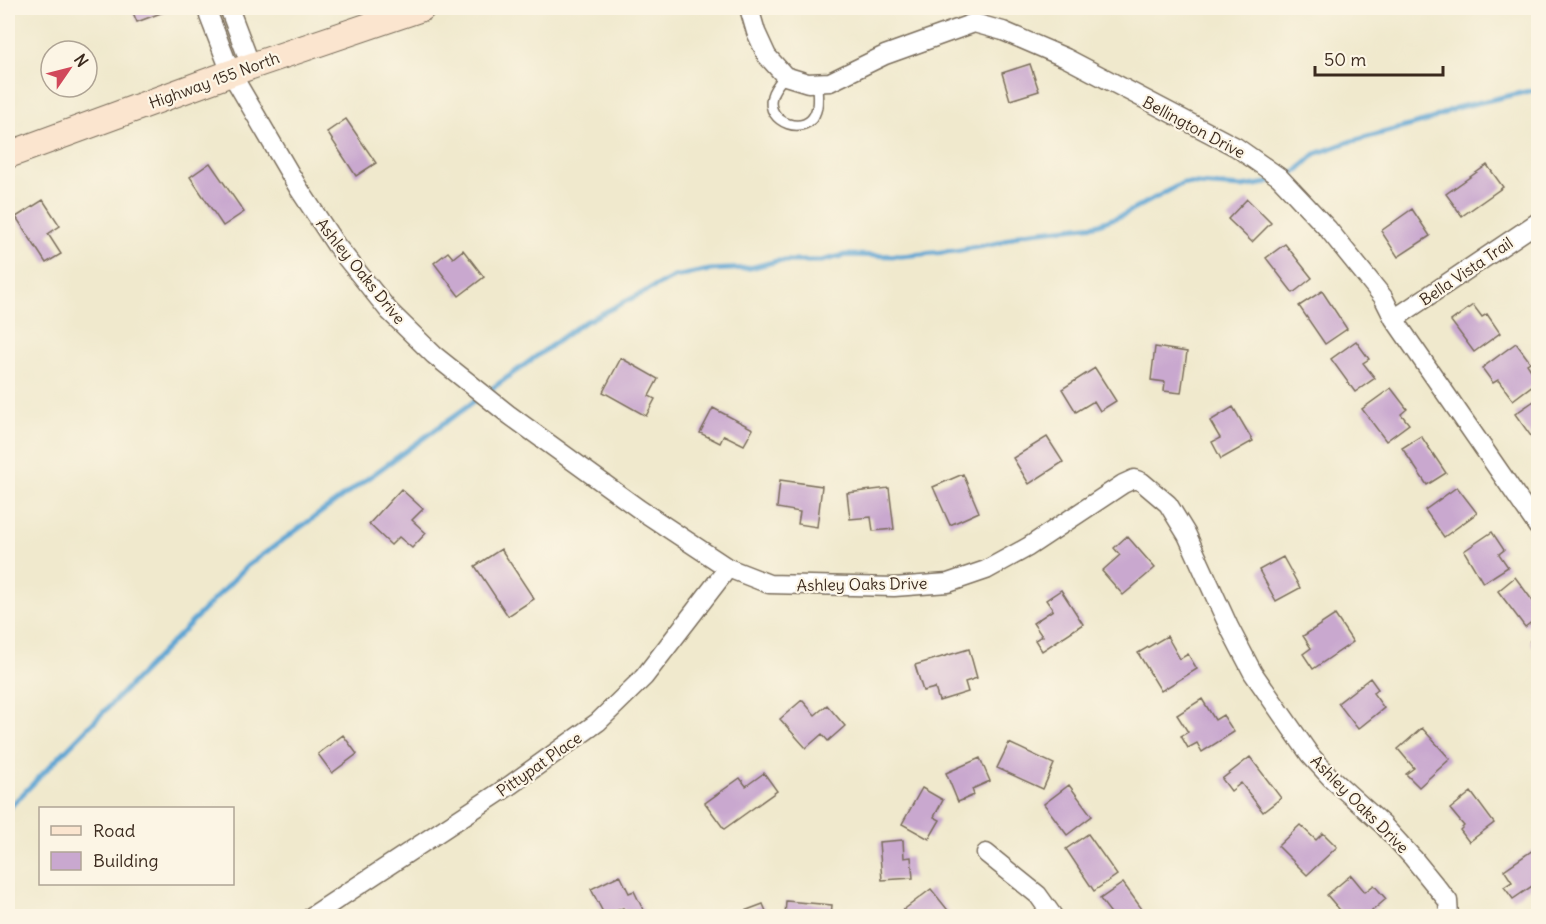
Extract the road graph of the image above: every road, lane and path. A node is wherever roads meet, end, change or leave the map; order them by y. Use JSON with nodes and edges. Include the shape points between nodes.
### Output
{"nodes":[{"id":1,"x":208,"y":8,"type":"edge"},
{"id":2,"x":229,"y":8,"type":"edge"},
{"id":3,"x":422,"y":8,"type":"edge"},
{"id":4,"x":737,"y":8,"type":"edge"},
{"id":5,"x":749,"y":8,"type":"edge"},
{"id":6,"x":756,"y":32,"type":"junction"},
{"id":7,"x":241,"y":70,"type":"junction"},
{"id":8,"x":785,"y":76,"type":"junction"},
{"id":9,"x":817,"y":83,"type":"junction"},
{"id":10,"x":8,"y":155,"type":"edge"},
{"id":11,"x":1539,"y":222,"type":"edge"},
{"id":12,"x":1394,"y":319,"type":"junction"},
{"id":13,"x":1539,"y":527,"type":"edge"},
{"id":14,"x":728,"y":568,"type":"junction"},
{"id":15,"x":986,"y":853,"type":"dead end"},
{"id":16,"x":312,"y":916,"type":"edge"},
{"id":17,"x":1053,"y":916,"type":"edge"},
{"id":18,"x":1449,"y":916,"type":"edge"}],
"edges":[{"from":1,"to":7,"type":"street"},
{"from":2,"to":7,"type":"street"},
{"from":3,"to":7,"type":"main road","name":"Highway 155 North"},
{"from":4,"to":6,"type":"street"},
{"from":5,"to":6,"type":"street"},
{"from":6,"to":8,"type":"street","via":[[767,56]]},
{"from":7,"to":10,"type":"main road","name":"Highway 155 North"},
{"from":7,"to":14,"type":"street","name":"Ashley Oaks Drive","via":[[299,189],[336,245],[390,311],[434,355],[508,414]]},
{"from":8,"to":9,"type":"street","name":"Bellington Drive"},
{"from":8,"to":9,"type":"lane","via":[[772,95],[772,106],[777,117],[789,125],[802,124],[813,117],[817,110]]},
{"from":9,"to":12,"type":"street","name":"Bellington Drive","via":[[830,82],[885,55],[974,23],[1004,31],[1066,58],[1236,147],[1279,177],[1342,246],[1383,297]]},
{"from":11,"to":12,"type":"street","name":"Bella Vista Trail"},
{"from":12,"to":13,"type":"street","name":"Bellington Drive"},
{"from":14,"to":16,"type":"street","name":"Pittypat Place","via":[[644,677],[598,722],[509,786]]},
{"from":14,"to":18,"type":"street","name":"Ashley Oaks Drive","via":[[769,584],[894,587],[948,583],[986,570],[1028,547],[1123,484],[1134,479],[1142,482],[1168,504],[1187,535],[1229,627],[1273,703],[1310,755],[1413,858],[1448,901]]},
{"from":15,"to":17,"type":"street","via":[[1038,895]]}]}
